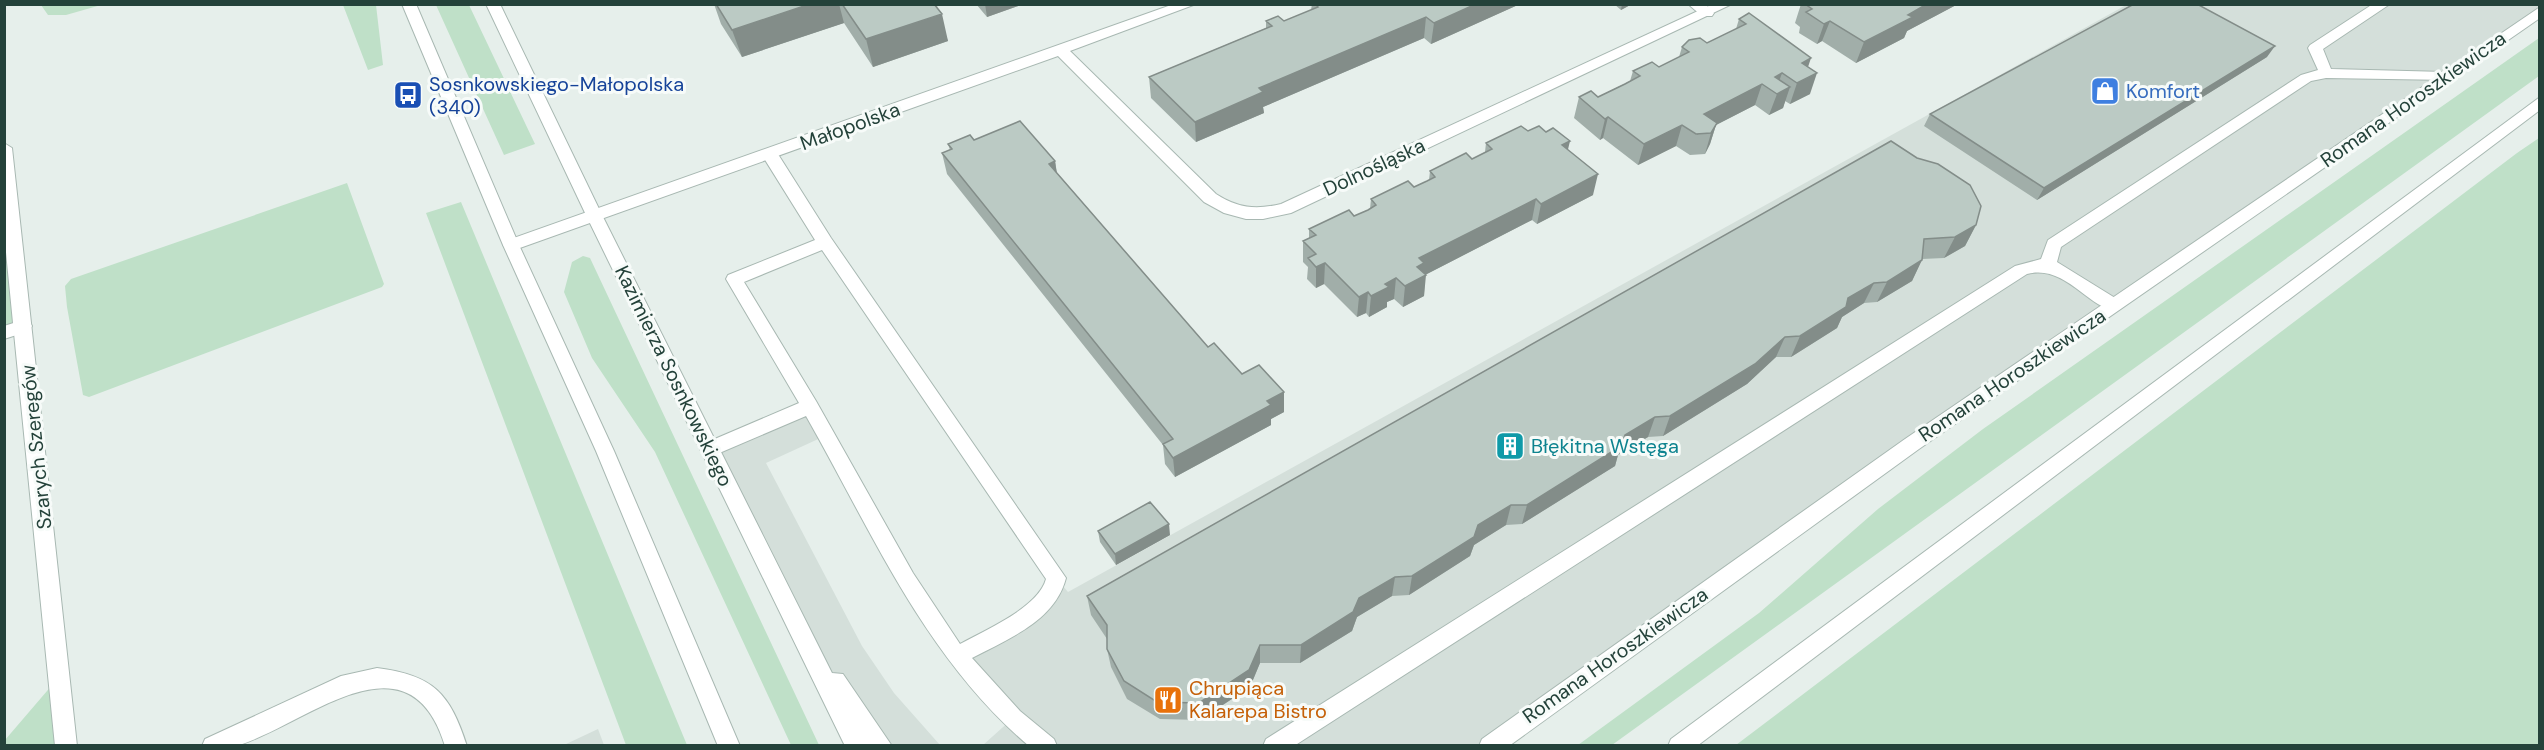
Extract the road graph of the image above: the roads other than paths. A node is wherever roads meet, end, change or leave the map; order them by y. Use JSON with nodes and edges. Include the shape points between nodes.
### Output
{"nodes":[{"id":1,"x":409,"y":4,"type":"edge"},
{"id":2,"x":493,"y":4,"type":"edge"},
{"id":3,"x":1725,"y":4,"type":"edge"},
{"id":4,"x":2383,"y":4,"type":"edge"},
{"id":5,"x":1188,"y":5,"type":"edge"},
{"id":6,"x":1701,"y":9,"type":"edge"},
{"id":7,"x":2540,"y":11,"type":"edge"},
{"id":8,"x":1062,"y":51,"type":"junction"},
{"id":9,"x":2326,"y":73,"type":"junction"},
{"id":10,"x":2445,"y":77,"type":"junction"},
{"id":11,"x":2540,"y":102,"type":"edge"},
{"id":12,"x":4,"y":148,"type":"edge"},
{"id":13,"x":770,"y":155,"type":"junction"},
{"id":14,"x":594,"y":215,"type":"junction"},
{"id":15,"x":825,"y":242,"type":"junction"},
{"id":16,"x":511,"y":245,"type":"junction"},
{"id":17,"x":2049,"y":265,"type":"junction"},
{"id":18,"x":2114,"y":305,"type":"junction"},
{"id":19,"x":23,"y":326,"type":"junction"},
{"id":20,"x":4,"y":333,"type":"edge"},
{"id":21,"x":810,"y":406,"type":"junction"},
{"id":22,"x":710,"y":449,"type":"junction"},
{"id":23,"x":800,"y":631,"type":"junction"},
{"id":24,"x":957,"y":656,"type":"junction"},
{"id":25,"x":1491,"y":744,"type":"edge"},
{"id":26,"x":66,"y":746,"type":"edge"},
{"id":27,"x":213,"y":746,"type":"edge"},
{"id":28,"x":456,"y":746,"type":"edge"},
{"id":29,"x":729,"y":746,"type":"edge"},
{"id":30,"x":857,"y":746,"type":"edge"},
{"id":31,"x":880,"y":746,"type":"edge"},
{"id":32,"x":1046,"y":746,"type":"edge"},
{"id":33,"x":1274,"y":746,"type":"edge"},
{"id":34,"x":1680,"y":746,"type":"edge"}],
"edges":[{"from":1,"to":16,"type":"street"},
{"from":2,"to":14,"type":"street","name":"Kazimierza Sosnkowskiego"},
{"from":3,"to":6,"type":"street","name":"Dolnośląska"},
{"from":4,"to":9,"type":"street","via":[[2315,48]]},
{"from":5,"to":8,"type":"street","name":"Małopolska"},
{"from":6,"to":8,"type":"street","name":"Dolnośląska","via":[[1285,209],[1260,215],[1229,210],[1210,198]]},
{"from":7,"to":10,"type":"street","name":"Romana Horoszkiewicza"},
{"from":8,"to":13,"type":"street","name":"Małopolska"},
{"from":9,"to":10,"type":"street"},
{"from":9,"to":17,"type":"street","via":[[2306,78],[2054,243]]},
{"from":10,"to":18,"type":"street","name":"Romana Horoszkiewicza"},
{"from":11,"to":34,"type":"street"},
{"from":12,"to":19,"type":"street","name":"Szarych Szeregów"},
{"from":13,"to":14,"type":"street","name":"Małopolska"},
{"from":13,"to":15,"type":"street"},
{"from":14,"to":16,"type":"street","name":"Małopolska"},
{"from":14,"to":22,"type":"street","name":"Kazimierza Sosnkowskiego"},
{"from":15,"to":21,"type":"street","via":[[734,279]]},
{"from":15,"to":24,"type":"street","via":[[1056,578],[1056,589],[1045,602]]},
{"from":16,"to":29,"type":"street","via":[[605,451]]},
{"from":17,"to":18,"type":"street"},
{"from":17,"to":33,"type":"street","via":[[2021,270],[1997,283]]},
{"from":18,"to":25,"type":"street","name":"Romana Horoszkiewicza"},
{"from":19,"to":20,"type":"street"},
{"from":19,"to":26,"type":"street","name":"Szarych Szeregów"},
{"from":21,"to":22,"type":"street"},
{"from":21,"to":24,"type":"street","via":[[917,598]]},
{"from":22,"to":23,"type":"street","name":"Kazimierza Sosnkowskiego"},
{"from":23,"to":30,"type":"street","name":"Kazimierza Sosnkowskiego"},
{"from":23,"to":31,"type":"street"},
{"from":24,"to":32,"type":"street","via":[[1012,719]]},
{"from":27,"to":28,"type":"street","via":[[349,683],[377,678],[403,681],[428,694],[447,717]]}]}
